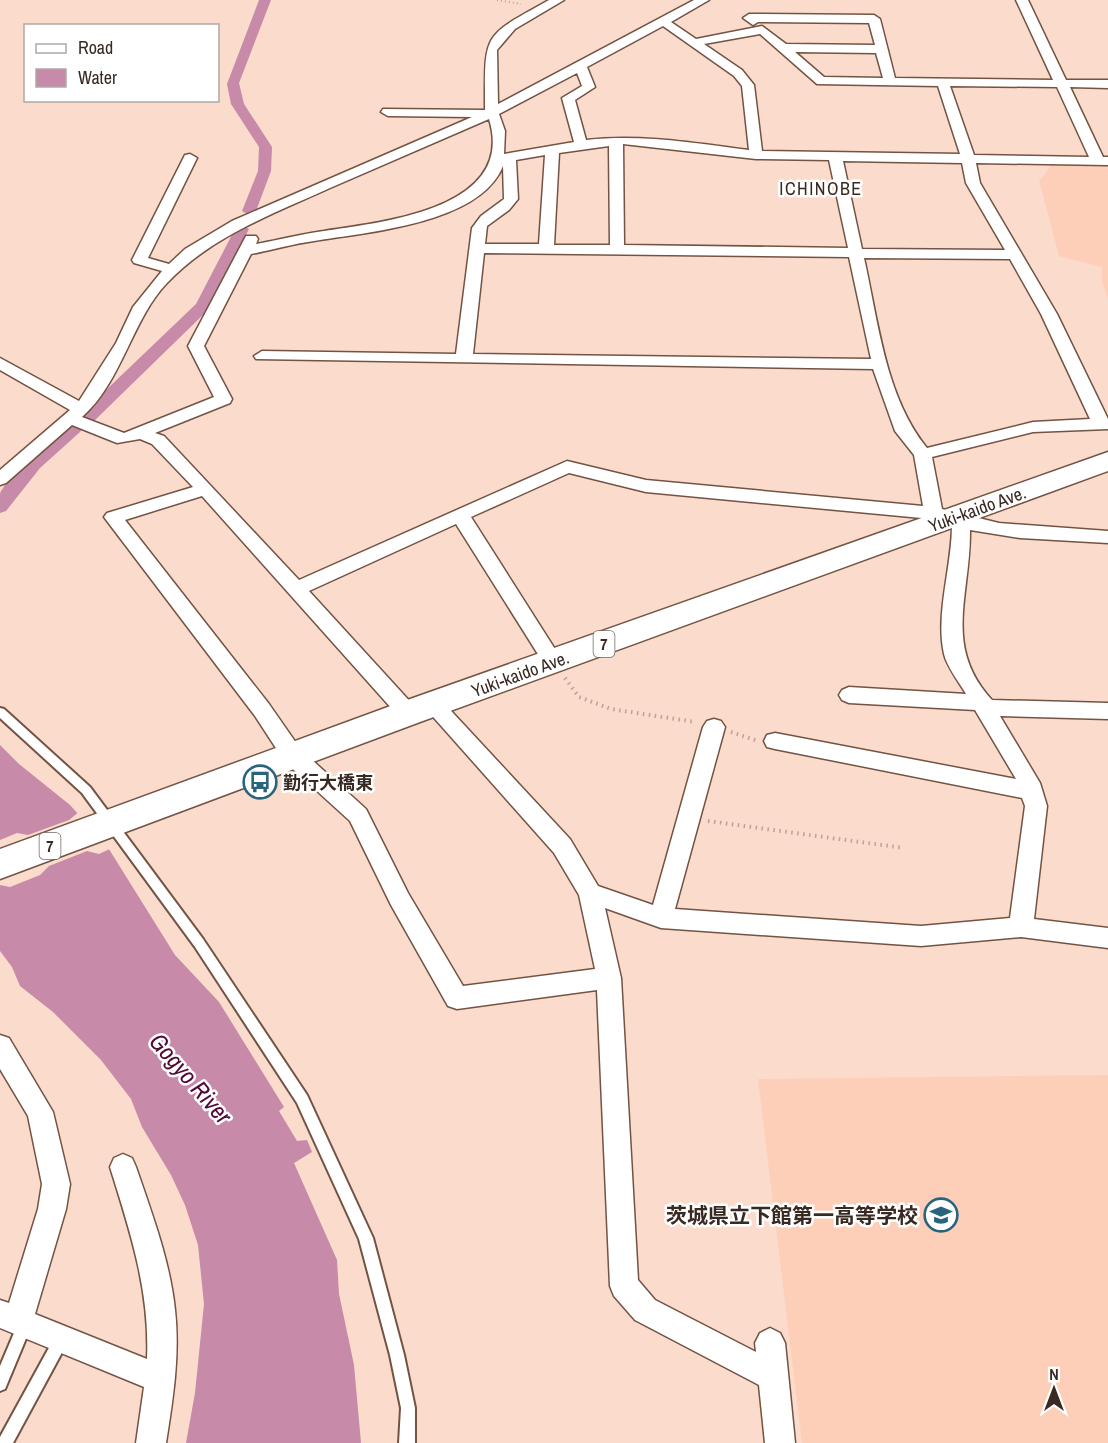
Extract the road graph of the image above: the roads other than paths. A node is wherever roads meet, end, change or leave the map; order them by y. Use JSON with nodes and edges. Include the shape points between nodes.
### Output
{"nodes":[{"id":1,"x":558,"y":0,"type":"edge"},
{"id":2,"x":672,"y":0,"type":"edge"},
{"id":3,"x":703,"y":0,"type":"edge"},
{"id":4,"x":1022,"y":0,"type":"edge"},
{"id":5,"x":691,"y":8,"type":"junction"},
{"id":6,"x":664,"y":22,"type":"junction"},
{"id":7,"x":762,"y":30,"type":"junction"},
{"id":8,"x":697,"y":42,"type":"junction"},
{"id":9,"x":782,"y":48,"type":"junction"},
{"id":10,"x":882,"y":49,"type":"junction"},
{"id":11,"x":581,"y":67,"type":"junction"},
{"id":12,"x":890,"y":82,"type":"junction"},
{"id":13,"x":943,"y":83,"type":"junction"},
{"id":14,"x":1061,"y":84,"type":"junction"},
{"id":15,"x":1108,"y":84,"type":"edge"},
{"id":16,"x":388,"y":112,"type":"dead end"},
{"id":17,"x":492,"y":113,"type":"junction"},
{"id":18,"x":616,"y":141,"type":"junction"},
{"id":19,"x":580,"y":145,"type":"junction"},
{"id":20,"x":552,"y":150,"type":"junction"},
{"id":21,"x":756,"y":155,"type":"junction"},
{"id":22,"x":835,"y":156,"type":"junction"},
{"id":23,"x":968,"y":157,"type":"junction"},
{"id":24,"x":190,"y":158,"type":"dead end"},
{"id":25,"x":505,"y":158,"type":"junction"},
{"id":26,"x":1103,"y":161,"type":"edge"},
{"id":27,"x":257,"y":215,"type":"junction"},
{"id":28,"x":477,"y":248,"type":"junction"},
{"id":29,"x":546,"y":249,"type":"junction"},
{"id":30,"x":617,"y":250,"type":"junction"},
{"id":31,"x":244,"y":251,"type":"junction"},
{"id":32,"x":856,"y":254,"type":"junction"},
{"id":33,"x":1015,"y":255,"type":"junction"},
{"id":34,"x":172,"y":269,"type":"junction"},
{"id":35,"x":262,"y":356,"type":"dead end"},
{"id":36,"x":464,"y":358,"type":"junction"},
{"id":37,"x":0,"y":363,"type":"edge"},
{"id":38,"x":880,"y":364,"type":"junction"},
{"id":39,"x":76,"y":413,"type":"junction"},
{"id":40,"x":1105,"y":424,"type":"edge"},
{"id":41,"x":141,"y":433,"type":"junction"},
{"id":42,"x":923,"y":454,"type":"junction"},
{"id":43,"x":1108,"y":461,"type":"edge"},
{"id":44,"x":0,"y":478,"type":"edge"},
{"id":45,"x":206,"y":489,"type":"junction"},
{"id":46,"x":460,"y":515,"type":"junction"},
{"id":47,"x":948,"y":518,"type":"junction"},
{"id":48,"x":1108,"y":537,"type":"edge"},
{"id":49,"x":296,"y":589,"type":"junction"},
{"id":50,"x":553,"y":662,"type":"junction"},
{"id":51,"x":849,"y":695,"type":"dead end"},
{"id":52,"x":985,"y":705,"type":"junction"},
{"id":53,"x":421,"y":709,"type":"junction"},
{"id":54,"x":1108,"y":711,"type":"edge"},
{"id":55,"x":0,"y":712,"type":"edge"},
{"id":56,"x":714,"y":727,"type":"road end"},
{"id":57,"x":778,"y":742,"type":"road end"},
{"id":58,"x":293,"y":756,"type":"junction"},
{"id":59,"x":1032,"y":791,"type":"junction"},
{"id":60,"x":105,"y":826,"type":"junction"},
{"id":61,"x":0,"y":864,"type":"edge"},
{"id":62,"x":590,"y":893,"type":"junction"},
{"id":63,"x":661,"y":918,"type":"junction"},
{"id":64,"x":1021,"y":927,"type":"junction"},
{"id":65,"x":1108,"y":938,"type":"edge"},
{"id":66,"x":609,"y":978,"type":"junction"},
{"id":67,"x":0,"y":1046,"type":"edge"},
{"id":68,"x":123,"y":1167,"type":"dead end"},
{"id":69,"x":14,"y":1320,"type":"edge"},
{"id":70,"x":61,"y":1339,"type":"junction"},
{"id":71,"x":770,"y":1343,"type":"dead end"},
{"id":72,"x":773,"y":1376,"type":"junction"},
{"id":73,"x":161,"y":1379,"type":"junction"},
{"id":74,"x":0,"y":1384,"type":"edge"},
{"id":75,"x":5,"y":1443,"type":"edge"},
{"id":76,"x":151,"y":1443,"type":"edge"},
{"id":77,"x":407,"y":1443,"type":"edge"},
{"id":78,"x":780,"y":1443,"type":"edge"}],
"edges":[{"from":1,"to":17,"type":"street","via":[[519,21],[493,45]]},
{"from":2,"to":5,"type":"street"},
{"from":3,"to":5,"type":"street"},
{"from":4,"to":14,"type":"street"},
{"from":5,"to":6,"type":"street"},
{"from":6,"to":8,"type":"street"},
{"from":6,"to":11,"type":"street"},
{"from":7,"to":8,"type":"street"},
{"from":7,"to":9,"type":"street"},
{"from":7,"to":10,"type":"street","via":[[749,18],[874,19]]},
{"from":8,"to":21,"type":"street","via":[[748,85]]},
{"from":9,"to":10,"type":"street"},
{"from":9,"to":12,"type":"street","via":[[821,81]]},
{"from":10,"to":12,"type":"street"},
{"from":11,"to":17,"type":"street"},
{"from":11,"to":19,"type":"street","via":[[589,87],[568,98]]},
{"from":12,"to":13,"type":"street"},
{"from":13,"to":14,"type":"street"},
{"from":13,"to":23,"type":"street"},
{"from":14,"to":15,"type":"street"},
{"from":14,"to":26,"type":"street"},
{"from":16,"to":17,"type":"street"},
{"from":17,"to":25,"type":"street"},
{"from":17,"to":27,"type":"street"},
{"from":18,"to":19,"type":"street"},
{"from":18,"to":21,"type":"street"},
{"from":18,"to":30,"type":"street"},
{"from":19,"to":20,"type":"street"},
{"from":20,"to":25,"type":"street"},
{"from":20,"to":29,"type":"street"},
{"from":21,"to":22,"type":"street"},
{"from":22,"to":23,"type":"street"},
{"from":22,"to":32,"type":"street"},
{"from":23,"to":26,"type":"street"},
{"from":23,"to":33,"type":"street","via":[[973,183]]},
{"from":24,"to":34,"type":"street","via":[[139,260]]},
{"from":25,"to":28,"type":"street","via":[[511,199],[480,225]]},
{"from":25,"to":31,"type":"street","via":[[484,185],[438,211],[366,229]]},
{"from":27,"to":31,"type":"street"},
{"from":27,"to":34,"type":"street","via":[[202,243]]},
{"from":28,"to":29,"type":"street"},
{"from":28,"to":36,"type":"street"},
{"from":29,"to":30,"type":"street"},
{"from":30,"to":32,"type":"street"},
{"from":31,"to":41,"type":"street","via":[[196,346],[224,399]]},
{"from":32,"to":33,"type":"street"},
{"from":32,"to":38,"type":"street"},
{"from":33,"to":40,"type":"street"},
{"from":34,"to":39,"type":"street","via":[[141,307],[124,343]]},
{"from":35,"to":36,"type":"street"},
{"from":36,"to":38,"type":"street"},
{"from":37,"to":39,"type":"street"},
{"from":38,"to":42,"type":"street","via":[[900,422]]},
{"from":39,"to":41,"type":"street","via":[[117,438]]},
{"from":39,"to":44,"type":"street"},
{"from":40,"to":42,"type":"street","via":[[1033,427]]},
{"from":41,"to":45,"type":"street","via":[[158,440]]},
{"from":42,"to":47,"type":"street"},
{"from":43,"to":47,"type":"main road","name":"Yuki-kaido Ave.","number":"7"},
{"from":45,"to":49,"type":"street"},
{"from":45,"to":58,"type":"street","via":[[113,517]]},
{"from":46,"to":47,"type":"street","via":[[567,467],[646,486]]},
{"from":46,"to":49,"type":"street"},
{"from":46,"to":50,"type":"street"},
{"from":47,"to":48,"type":"street","via":[[1028,534]]},
{"from":47,"to":50,"type":"main road","name":"Yuki-kaido Ave.","number":"7"},
{"from":47,"to":52,"type":"street","via":[[961,550],[951,627],[954,656]]},
{"from":49,"to":53,"type":"street"},
{"from":50,"to":53,"type":"main road","name":"Yuki-kaido Ave.","number":"7"},
{"from":51,"to":52,"type":"street"},
{"from":52,"to":54,"type":"street"},
{"from":52,"to":59,"type":"street"},
{"from":53,"to":58,"type":"main road","name":"Yuki-kaido Ave.","number":"7"},
{"from":53,"to":62,"type":"street","via":[[562,846]]},
{"from":55,"to":60,"type":"lane","via":[[86,790]]},
{"from":56,"to":63,"type":"street"},
{"from":57,"to":59,"type":"street"},
{"from":58,"to":60,"type":"main road","name":"Yuki-kaido Ave.","number":"7"},
{"from":58,"to":66,"type":"street","via":[[358,815],[457,998]]},
{"from":59,"to":64,"type":"street","via":[[1036,806]]},
{"from":60,"to":61,"type":"main road","name":"Yuki-kaido Ave.","number":"7"},
{"from":60,"to":77,"type":"lane","via":[[199,943],[302,1099],[366,1238],[408,1408]]},
{"from":62,"to":63,"type":"street"},
{"from":62,"to":66,"type":"street"},
{"from":63,"to":64,"type":"street","via":[[921,936]]},
{"from":64,"to":65,"type":"street"},
{"from":66,"to":72,"type":"street","via":[[624,1286],[645,1310]]},
{"from":67,"to":69,"type":"street","via":[[40,1112],[56,1184],[52,1209]]},
{"from":68,"to":73,"type":"street","via":[[148,1245],[161,1310]]},
{"from":69,"to":70,"type":"street"},
{"from":69,"to":74,"type":"lane"},
{"from":70,"to":73,"type":"street"},
{"from":70,"to":75,"type":"lane"},
{"from":71,"to":72,"type":"street"},
{"from":72,"to":78,"type":"street"},
{"from":73,"to":76,"type":"street"}]}
